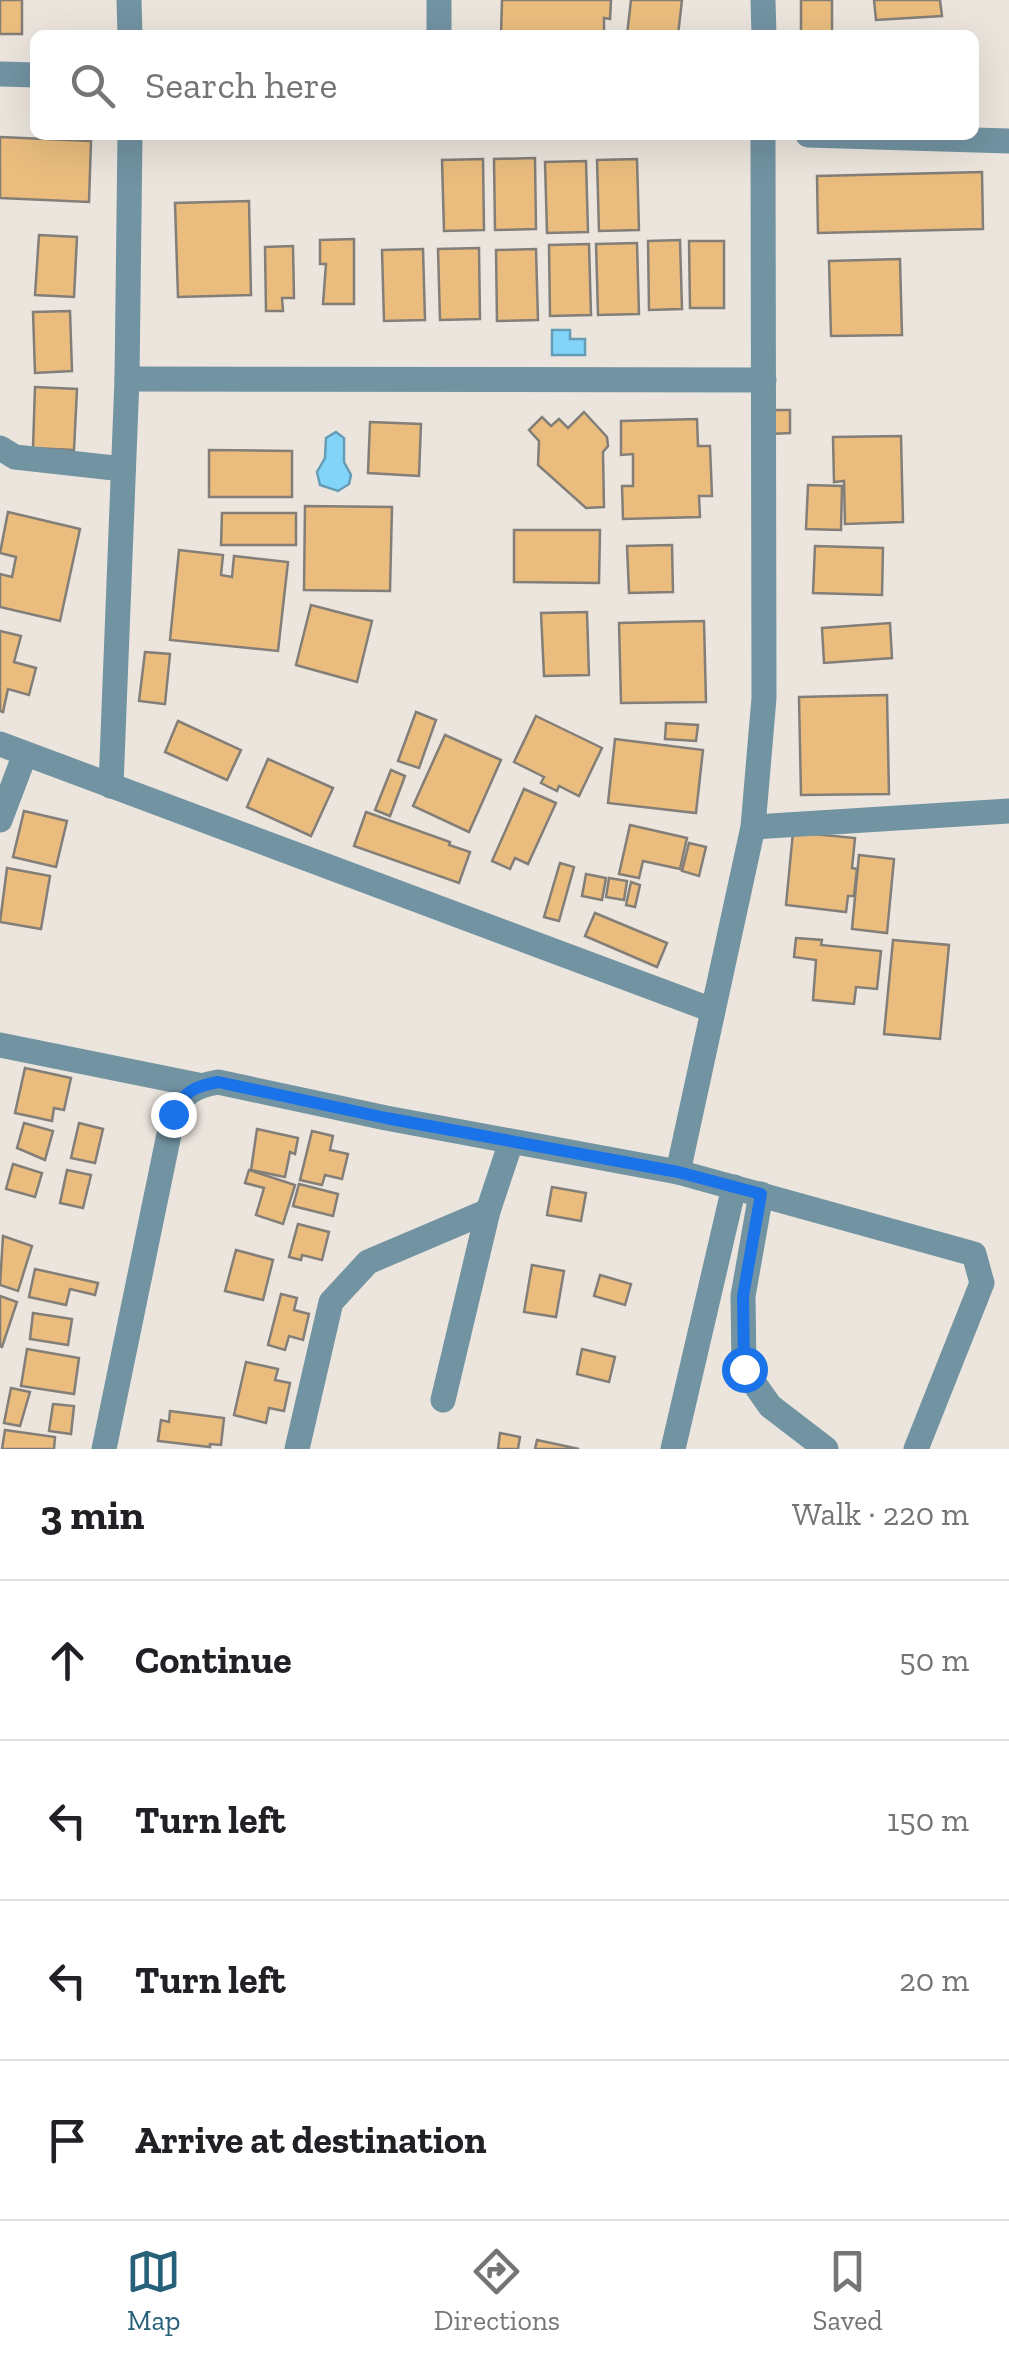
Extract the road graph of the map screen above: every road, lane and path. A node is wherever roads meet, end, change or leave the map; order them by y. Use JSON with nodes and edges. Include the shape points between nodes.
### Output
{"nodes":[{"id":1,"x":129,"y":0,"type":"edge"},
{"id":2,"x":439,"y":0,"type":"edge"},
{"id":3,"x":763,"y":0,"type":"edge"},
{"id":4,"x":130,"y":30,"type":"edge"},
{"id":5,"x":439,"y":30,"type":"edge"},
{"id":6,"x":764,"y":30,"type":"edge"},
{"id":7,"x":0,"y":74,"type":"edge"},
{"id":8,"x":30,"y":75,"type":"edge"},
{"id":9,"x":130,"y":140,"type":"edge"},
{"id":10,"x":763,"y":140,"type":"edge"},
{"id":11,"x":976,"y":140,"type":"edge"},
{"id":12,"x":1009,"y":141,"type":"edge"},
{"id":13,"x":127,"y":379,"type":"junction"},
{"id":14,"x":764,"y":380,"type":"junction"},
{"id":15,"x":0,"y":448,"type":"edge"},
{"id":16,"x":123,"y":469,"type":"junction"},
{"id":17,"x":0,"y":744,"type":"edge"},
{"id":18,"x":26,"y":754,"type":"junction"},
{"id":19,"x":111,"y":786,"type":"junction"},
{"id":20,"x":1009,"y":811,"type":"edge"},
{"id":21,"x":0,"y":820,"type":"edge"},
{"id":22,"x":753,"y":827,"type":"junction"},
{"id":23,"x":712,"y":1010,"type":"junction"},
{"id":24,"x":0,"y":1045,"type":"edge"},
{"id":25,"x":198,"y":1085,"type":"junction"},
{"id":26,"x":512,"y":1142,"type":"junction"},
{"id":27,"x":678,"y":1172,"type":"junction"},
{"id":28,"x":734,"y":1187,"type":"junction"},
{"id":29,"x":761,"y":1194,"type":"junction"},
{"id":30,"x":488,"y":1211,"type":"junction"},
{"id":31,"x":443,"y":1400,"type":"dead end"},
{"id":32,"x":104,"y":1449,"type":"edge"},
{"id":33,"x":297,"y":1449,"type":"edge"},
{"id":34,"x":673,"y":1449,"type":"edge"},
{"id":35,"x":826,"y":1449,"type":"edge"},
{"id":36,"x":916,"y":1449,"type":"edge"}],
"edges":[{"from":1,"to":4,"type":"street"},
{"from":2,"to":5,"type":"street"},
{"from":3,"to":6,"type":"street"},
{"from":7,"to":8,"type":"street"},
{"from":9,"to":13,"type":"street"},
{"from":10,"to":14,"type":"street"},
{"from":11,"to":12,"type":"street"},
{"from":13,"to":14,"type":"street"},
{"from":13,"to":16,"type":"street"},
{"from":14,"to":22,"type":"street","via":[[764,698]]},
{"from":15,"to":16,"type":"street","via":[[15,458]]},
{"from":16,"to":19,"type":"street"},
{"from":17,"to":18,"type":"street"},
{"from":18,"to":19,"type":"street"},
{"from":18,"to":21,"type":"street"},
{"from":19,"to":23,"type":"street"},
{"from":20,"to":22,"type":"street"},
{"from":22,"to":23,"type":"street"},
{"from":23,"to":27,"type":"street"},
{"from":24,"to":25,"type":"street"},
{"from":25,"to":26,"type":"street","via":[[218,1082]]},
{"from":25,"to":32,"type":"street","via":[[173,1114]]},
{"from":26,"to":27,"type":"street"},
{"from":26,"to":30,"type":"street"},
{"from":27,"to":28,"type":"street"},
{"from":28,"to":29,"type":"street"},
{"from":28,"to":34,"type":"street"},
{"from":29,"to":35,"type":"street","via":[[743,1296],[744,1369],[770,1406]]},
{"from":29,"to":36,"type":"street","via":[[974,1254],[982,1283]]},
{"from":30,"to":31,"type":"street"},
{"from":30,"to":33,"type":"street","via":[[368,1262],[331,1302]]}]}
